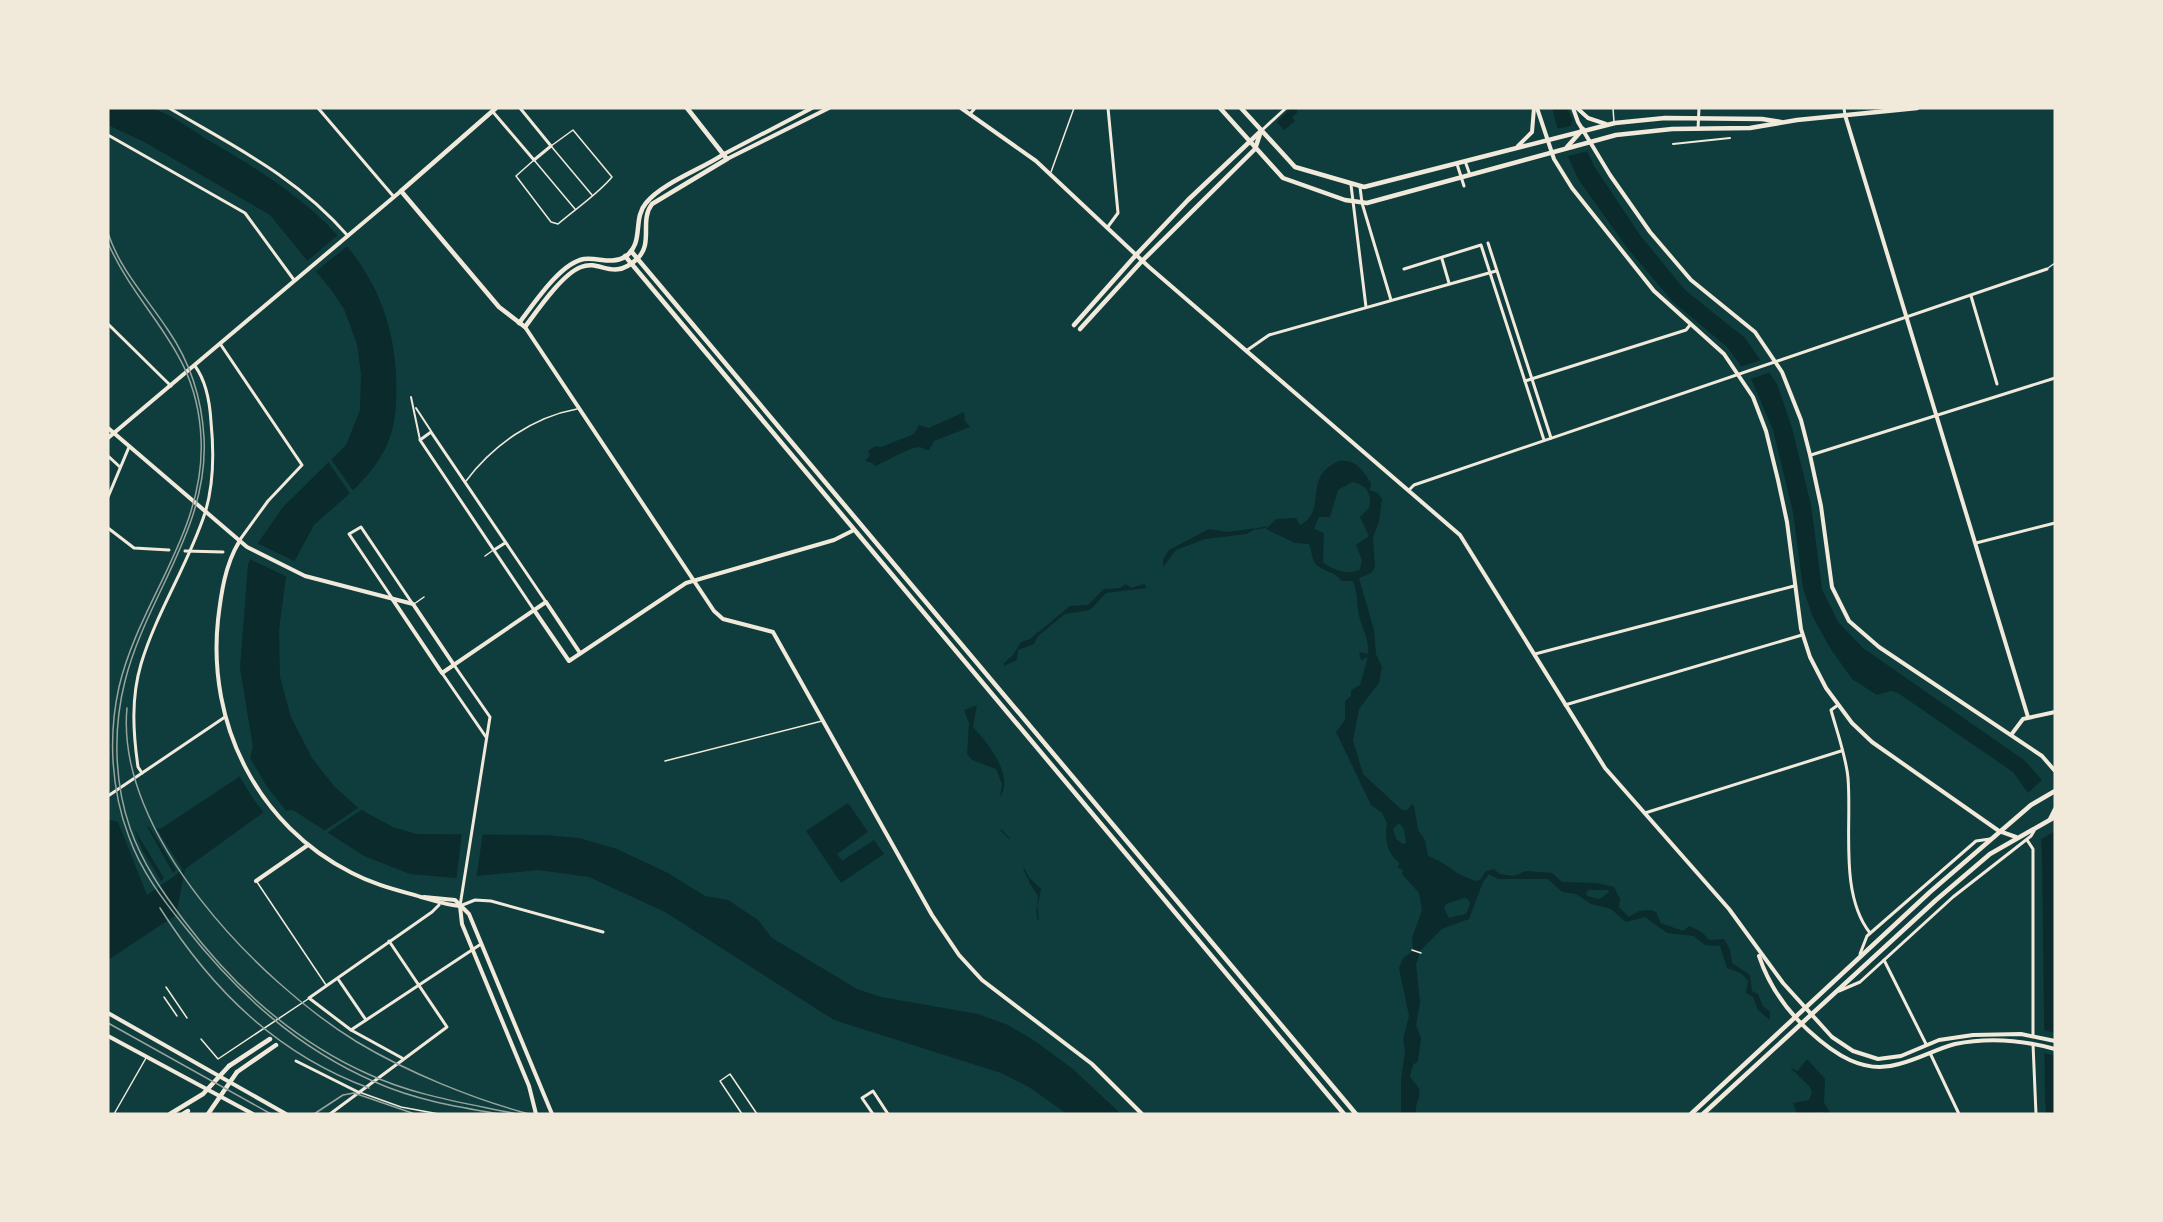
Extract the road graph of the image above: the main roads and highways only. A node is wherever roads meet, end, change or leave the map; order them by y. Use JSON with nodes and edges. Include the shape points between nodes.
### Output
{"nodes":[{"id":1,"x":687,"y":108,"type":"edge"},
{"id":2,"x":812,"y":108,"type":"edge"},
{"id":3,"x":829,"y":108,"type":"edge"},
{"id":4,"x":961,"y":108,"type":"edge"},
{"id":5,"x":1220,"y":108,"type":"edge"},
{"id":6,"x":1241,"y":108,"type":"edge"},
{"id":7,"x":1535,"y":108,"type":"edge"},
{"id":8,"x":1575,"y":108,"type":"edge"},
{"id":9,"x":1917,"y":108,"type":"edge"},
{"id":10,"x":493,"y":109,"type":"edge"},
{"id":11,"x":1845,"y":115,"type":"junction"},
{"id":12,"x":1784,"y":122,"type":"junction"},
{"id":13,"x":1607,"y":124,"type":"junction"},
{"id":14,"x":1261,"y":130,"type":"junction"},
{"id":15,"x":1580,"y":131,"type":"junction"},
{"id":16,"x":1545,"y":139,"type":"junction"},
{"id":17,"x":1592,"y":141,"type":"junction"},
{"id":18,"x":1249,"y":142,"type":"junction"},
{"id":19,"x":1518,"y":147,"type":"junction"},
{"id":20,"x":1565,"y":148,"type":"junction"},
{"id":21,"x":1255,"y":149,"type":"junction"},
{"id":22,"x":1550,"y":151,"type":"junction"},
{"id":23,"x":726,"y":157,"type":"junction"},
{"id":24,"x":401,"y":191,"type":"junction"},
{"id":25,"x":631,"y":250,"type":"junction"},
{"id":26,"x":1136,"y":255,"type":"junction"},
{"id":27,"x":625,"y":256,"type":"junction"},
{"id":28,"x":638,"y":258,"type":"junction"},
{"id":29,"x":1142,"y":261,"type":"junction"},
{"id":30,"x":631,"y":264,"type":"junction"},
{"id":31,"x":519,"y":323,"type":"junction"},
{"id":32,"x":1074,"y":325,"type":"dead end"},
{"id":33,"x":525,"y":327,"type":"junction"},
{"id":34,"x":1080,"y":329,"type":"dead end"},
{"id":35,"x":108,"y":428,"type":"edge"},
{"id":36,"x":114,"y":433,"type":"junction"},
{"id":37,"x":108,"y":438,"type":"edge"},
{"id":38,"x":854,"y":530,"type":"junction"},
{"id":39,"x":239,"y":542,"type":"junction"},
{"id":40,"x":693,"y":580,"type":"junction"},
{"id":41,"x":393,"y":600,"type":"junction"},
{"id":42,"x":534,"y":610,"type":"junction"},
{"id":43,"x":580,"y":653,"type":"junction"},
{"id":44,"x":454,"y":665,"type":"junction"},
{"id":45,"x":2055,"y":712,"type":"edge"},
{"id":46,"x":2028,"y":717,"type":"junction"},
{"id":47,"x":2011,"y":735,"type":"junction"},
{"id":48,"x":2048,"y":761,"type":"junction"},
{"id":49,"x":2055,"y":766,"type":"edge"},
{"id":50,"x":2055,"y":771,"type":"edge"},
{"id":51,"x":2053,"y":792,"type":"edge"},
{"id":52,"x":2055,"y":809,"type":"edge"},
{"id":53,"x":2053,"y":818,"type":"edge"},
{"id":54,"x":1999,"y":831,"type":"junction"},
{"id":55,"x":2016,"y":837,"type":"junction"},
{"id":56,"x":308,"y":845,"type":"junction"},
{"id":57,"x":256,"y":881,"type":"road end"},
{"id":58,"x":423,"y":897,"type":"junction"},
{"id":59,"x":460,"y":906,"type":"junction"},
{"id":60,"x":1758,"y":951,"type":"junction"},
{"id":61,"x":1803,"y":1007,"type":"junction"},
{"id":62,"x":108,"y":1013,"type":"edge"},
{"id":63,"x":1810,"y":1015,"type":"junction"},
{"id":64,"x":1794,"y":1016,"type":"junction"},
{"id":65,"x":1801,"y":1023,"type":"junction"},
{"id":66,"x":108,"y":1036,"type":"edge"},
{"id":67,"x":2033,"y":1036,"type":"junction"},
{"id":68,"x":270,"y":1039,"type":"dead end"},
{"id":69,"x":2055,"y":1041,"type":"edge"},
{"id":70,"x":2033,"y":1043,"type":"junction"},
{"id":71,"x":1926,"y":1044,"type":"junction"},
{"id":72,"x":276,"y":1045,"type":"dead end"},
{"id":73,"x":2055,"y":1049,"type":"edge"},
{"id":74,"x":1930,"y":1052,"type":"junction"},
{"id":75,"x":218,"y":1075,"type":"junction"},
{"id":76,"x":231,"y":1082,"type":"junction"},
{"id":77,"x":207,"y":1090,"type":"junction"},
{"id":78,"x":221,"y":1096,"type":"junction"},
{"id":79,"x":170,"y":1114,"type":"edge"},
{"id":80,"x":208,"y":1114,"type":"edge"},
{"id":81,"x":253,"y":1114,"type":"edge"},
{"id":82,"x":286,"y":1114,"type":"edge"},
{"id":83,"x":536,"y":1114,"type":"edge"},
{"id":84,"x":552,"y":1114,"type":"edge"},
{"id":85,"x":1142,"y":1114,"type":"edge"},
{"id":86,"x":1344,"y":1114,"type":"edge"},
{"id":87,"x":1356,"y":1114,"type":"edge"},
{"id":88,"x":1691,"y":1114,"type":"edge"},
{"id":89,"x":1703,"y":1114,"type":"edge"}],
"edges":[{"from":1,"to":23,"type":"main road"},
{"from":2,"to":23,"type":"main road"},
{"from":3,"to":23,"type":"main road"},
{"from":4,"to":26,"type":"main road","via":[[1030,156]]},
{"from":5,"to":18,"type":"main road"},
{"from":6,"to":14,"type":"main road"},
{"from":7,"to":16,"type":"main road"},
{"from":7,"to":19,"type":"main road","via":[[1532,132]]},
{"from":8,"to":13,"type":"main road","via":[[1592,120]]},
{"from":8,"to":15,"type":"main road"},
{"from":9,"to":11,"type":"main road"},
{"from":10,"to":24,"type":"main road"},
{"from":11,"to":12,"type":"main road"},
{"from":11,"to":46,"type":"main road"},
{"from":12,"to":13,"type":"main road","via":[[1698,118]]},
{"from":12,"to":17,"type":"main road","via":[[1750,128],[1641,132]]},
{"from":13,"to":15,"type":"main road"},
{"from":14,"to":18,"type":"main road"},
{"from":14,"to":19,"type":"main road","via":[[1295,167],[1360,187]]},
{"from":14,"to":21,"type":"main road"},
{"from":15,"to":16,"type":"main road"},
{"from":15,"to":17,"type":"main road"},
{"from":15,"to":20,"type":"main road"},
{"from":16,"to":19,"type":"main road"},
{"from":16,"to":22,"type":"main road"},
{"from":17,"to":20,"type":"main road"},
{"from":17,"to":47,"type":"main road","via":[[1628,201],[1676,263],[1701,290],[1750,327],[1777,363],[1801,420],[1822,516],[1832,587],[1849,621],[1879,647]]},
{"from":18,"to":21,"type":"main road"},
{"from":18,"to":26,"type":"main road"},
{"from":20,"to":22,"type":"main road"},
{"from":21,"to":22,"type":"main road","via":[[1288,181],[1353,202],[1382,200]]},
{"from":21,"to":29,"type":"main road"},
{"from":22,"to":54,"type":"main road","via":[[1566,181],[1654,291],[1742,374],[1766,431],[1787,522],[1803,635],[1816,669],[1838,705],[1872,742]]},
{"from":23,"to":25,"type":"main road","via":[[646,202],[640,212],[637,241]]},
{"from":23,"to":28,"type":"main road","via":[[652,204],[647,216],[646,244]]},
{"from":24,"to":31,"type":"main road","via":[[500,307]]},
{"from":24,"to":36,"type":"main road"},
{"from":25,"to":27,"type":"main road"},
{"from":25,"to":28,"type":"main road"},
{"from":26,"to":29,"type":"main road"},
{"from":26,"to":32,"type":"main road"},
{"from":27,"to":30,"type":"main road"},
{"from":27,"to":31,"type":"main road","via":[[611,261],[587,258],[571,264]]},
{"from":28,"to":30,"type":"main road"},
{"from":28,"to":87,"type":"main road"},
{"from":29,"to":34,"type":"main road"},
{"from":29,"to":60,"type":"main road","via":[[1466,542],[1599,760],[1729,909]]},
{"from":30,"to":33,"type":"main road","via":[[612,270],[590,265],[578,268],[555,289]]},
{"from":30,"to":38,"type":"main road"},
{"from":31,"to":33,"type":"main road"},
{"from":33,"to":40,"type":"main road"},
{"from":35,"to":36,"type":"main road"},
{"from":36,"to":37,"type":"main road"},
{"from":36,"to":39,"type":"main road"},
{"from":38,"to":40,"type":"main road","via":[[834,540]]},
{"from":38,"to":86,"type":"main road"},
{"from":39,"to":41,"type":"main road","via":[[297,572]]},
{"from":39,"to":56,"type":"main road","via":[[229,565],[217,631],[216,667],[225,717],[243,765],[260,793]]},
{"from":40,"to":43,"type":"main road"},
{"from":40,"to":85,"type":"main road","via":[[718,616],[773,632],[958,955],[996,993],[1092,1064]]},
{"from":41,"to":44,"type":"main road","via":[[413,604]]},
{"from":41,"to":44,"type":"main road","via":[[442,673]]},
{"from":42,"to":43,"type":"main road","via":[[569,661]]},
{"from":42,"to":43,"type":"main road","via":[[546,602]]},
{"from":42,"to":44,"type":"main road"},
{"from":45,"to":46,"type":"main road"},
{"from":46,"to":47,"type":"main road","via":[[2021,720]]},
{"from":47,"to":48,"type":"main road"},
{"from":48,"to":49,"type":"main road"},
{"from":48,"to":50,"type":"main road"},
{"from":51,"to":54,"type":"main road"},
{"from":52,"to":53,"type":"main road"},
{"from":53,"to":55,"type":"main road"},
{"from":54,"to":55,"type":"main road"},
{"from":54,"to":61,"type":"main road"},
{"from":55,"to":63,"type":"main road","via":[[1936,900]]},
{"from":56,"to":57,"type":"main road"},
{"from":56,"to":58,"type":"main road","via":[[367,880]]},
{"from":58,"to":59,"type":"main road","via":[[439,905]]},
{"from":58,"to":59,"type":"main road","via":[[450,899]]},
{"from":59,"to":83,"type":"main road","via":[[462,924],[529,1086]]},
{"from":59,"to":84,"type":"main road","via":[[469,914]]},
{"from":60,"to":61,"type":"main road"},
{"from":60,"to":64,"type":"main road","via":[[1772,988]]},
{"from":61,"to":63,"type":"main road"},
{"from":61,"to":64,"type":"main road"},
{"from":62,"to":75,"type":"main road"},
{"from":63,"to":65,"type":"main road"},
{"from":63,"to":71,"type":"main road","via":[[1839,1043],[1872,1058],[1893,1058]]},
{"from":64,"to":65,"type":"main road"},
{"from":64,"to":88,"type":"main road"},
{"from":65,"to":74,"type":"main road","via":[[1829,1049],[1863,1065],[1893,1066]]},
{"from":65,"to":89,"type":"main road"},
{"from":66,"to":77,"type":"main road"},
{"from":67,"to":69,"type":"main road"},
{"from":67,"to":70,"type":"main road"},
{"from":67,"to":71,"type":"main road","via":[[1973,1035]]},
{"from":68,"to":75,"type":"main road"},
{"from":70,"to":73,"type":"main road"},
{"from":70,"to":74,"type":"main road","via":[[1979,1041]]},
{"from":71,"to":74,"type":"main road"},
{"from":72,"to":76,"type":"main road","via":[[237,1072]]},
{"from":75,"to":76,"type":"main road"},
{"from":75,"to":77,"type":"main road"},
{"from":76,"to":78,"type":"main road"},
{"from":76,"to":82,"type":"main road"},
{"from":77,"to":78,"type":"main road"},
{"from":77,"to":79,"type":"main road"},
{"from":78,"to":80,"type":"main road"},
{"from":78,"to":81,"type":"main road"}]}
